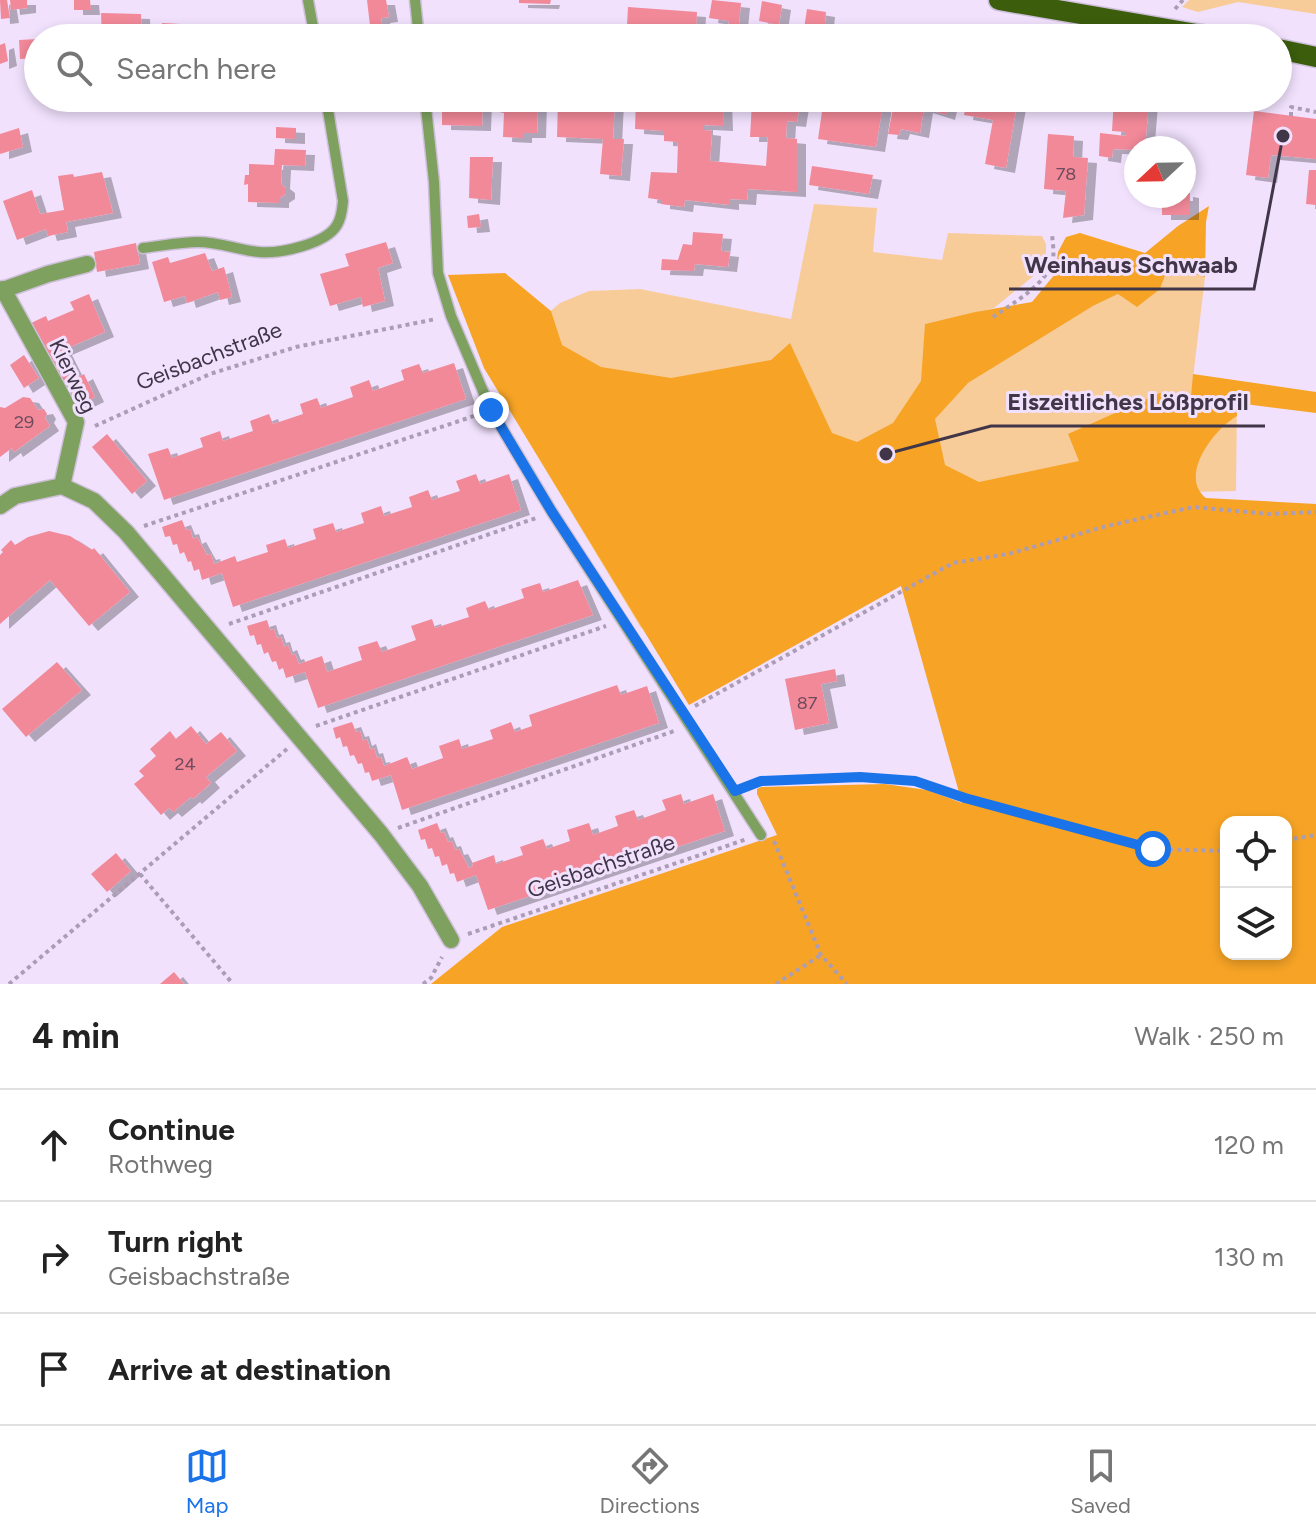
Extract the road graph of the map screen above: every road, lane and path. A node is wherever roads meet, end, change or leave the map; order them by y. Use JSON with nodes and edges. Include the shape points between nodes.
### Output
{"nodes":[{"id":1,"x":308,"y":0,"type":"edge"},
{"id":2,"x":415,"y":0,"type":"edge"},
{"id":3,"x":999,"y":0,"type":"edge"},
{"id":4,"x":312,"y":24,"type":"edge"},
{"id":5,"x":418,"y":24,"type":"edge"},
{"id":6,"x":1139,"y":24,"type":"edge"},
{"id":7,"x":1292,"y":52,"type":"edge"},
{"id":8,"x":1316,"y":57,"type":"edge"},
{"id":9,"x":1292,"y":107,"type":"edge"},
{"id":10,"x":328,"y":112,"type":"edge"},
{"id":11,"x":426,"y":112,"type":"edge"},
{"id":12,"x":1291,"y":112,"type":"edge"},
{"id":13,"x":1316,"y":112,"type":"edge"},
{"id":14,"x":1291,"y":116,"type":"dead end"},
{"id":15,"x":1052,"y":235,"type":"dead end"},
{"id":16,"x":143,"y":248,"type":"dead end"},
{"id":17,"x":87,"y":264,"type":"dead end"},
{"id":18,"x":2,"y":290,"type":"edge"},
{"id":19,"x":451,"y":316,"type":"junction"},
{"id":20,"x":993,"y":317,"type":"dead end"},
{"id":21,"x":491,"y":410,"type":"junction"},
{"id":22,"x":75,"y":435,"type":"junction"},
{"id":23,"x":62,"y":486,"type":"junction"},
{"id":24,"x":0,"y":506,"type":"edge"},
{"id":25,"x":552,"y":512,"type":"junction"},
{"id":26,"x":1316,"y":512,"type":"edge"},
{"id":27,"x":126,"y":532,"type":"junction"},
{"id":28,"x":624,"y":620,"type":"junction"},
{"id":29,"x":210,"y":631,"type":"junction"},
{"id":30,"x":682,"y":713,"type":"junction"},
{"id":31,"x":690,"y":725,"type":"junction"},
{"id":32,"x":299,"y":739,"type":"junction"},
{"id":33,"x":735,"y":791,"type":"junction"},
{"id":34,"x":381,"y":834,"type":"junction"},
{"id":35,"x":761,"y":835,"type":"junction"},
{"id":36,"x":1316,"y":835,"type":"edge"},
{"id":37,"x":1292,"y":839,"type":"edge"},
{"id":38,"x":1220,"y":851,"type":"edge"},
{"id":39,"x":140,"y":874,"type":"junction"},
{"id":40,"x":451,"y":940,"type":"junction"},
{"id":41,"x":821,"y":955,"type":"junction"},
{"id":42,"x":9,"y":984,"type":"edge"},
{"id":43,"x":233,"y":984,"type":"edge"},
{"id":44,"x":423,"y":984,"type":"edge"},
{"id":45,"x":776,"y":984,"type":"edge"},
{"id":46,"x":847,"y":984,"type":"edge"}],
"edges":[{"from":1,"to":4,"type":"lane"},
{"from":2,"to":5,"type":"lane"},
{"from":3,"to":6,"type":"main road"},
{"from":7,"to":8,"type":"main road"},
{"from":9,"to":13,"type":"path"},
{"from":10,"to":16,"type":"lane","via":[[343,201],[336,227],[329,233],[297,247],[261,253],[199,242]]},
{"from":11,"to":19,"type":"lane","via":[[438,273]]},
{"from":12,"to":14,"type":"path"},
{"from":15,"to":20,"type":"path","via":[[1053,259],[1047,273]]},
{"from":17,"to":18,"type":"street","name":"Kierweg"},
{"from":18,"to":22,"type":"street","name":"Kierweg","via":[[76,422]]},
{"from":19,"to":21,"type":"lane"},
{"from":19,"to":22,"type":"path","name":"Geisbachstraße","via":[[296,347],[210,374]]},
{"from":21,"to":25,"type":"lane"},
{"from":21,"to":27,"type":"path"},
{"from":22,"to":23,"type":"street","name":"Kierweg"},
{"from":23,"to":24,"type":"street","via":[[15,496]]},
{"from":23,"to":27,"type":"street","via":[[94,501]]},
{"from":25,"to":28,"type":"lane"},
{"from":25,"to":29,"type":"path"},
{"from":26,"to":30,"type":"path","via":[[1193,507],[953,563]]},
{"from":27,"to":29,"type":"street"},
{"from":28,"to":30,"type":"lane"},
{"from":28,"to":32,"type":"path","via":[[319,724]]},
{"from":29,"to":32,"type":"street"},
{"from":30,"to":31,"type":"lane"},
{"from":31,"to":33,"type":"lane"},
{"from":31,"to":34,"type":"path"},
{"from":32,"to":34,"type":"street"},
{"from":32,"to":39,"type":"path"},
{"from":33,"to":35,"type":"lane"},
{"from":33,"to":38,"type":"path","via":[[761,781],[915,781],[1153,849]]},
{"from":34,"to":40,"type":"street"},
{"from":35,"to":40,"type":"path","name":"Geisbachstraße"},
{"from":35,"to":41,"type":"path","via":[[775,841]]},
{"from":36,"to":37,"type":"path"},
{"from":39,"to":42,"type":"path"},
{"from":39,"to":43,"type":"path"},
{"from":40,"to":44,"type":"path"},
{"from":41,"to":45,"type":"path"},
{"from":41,"to":46,"type":"path"}]}
